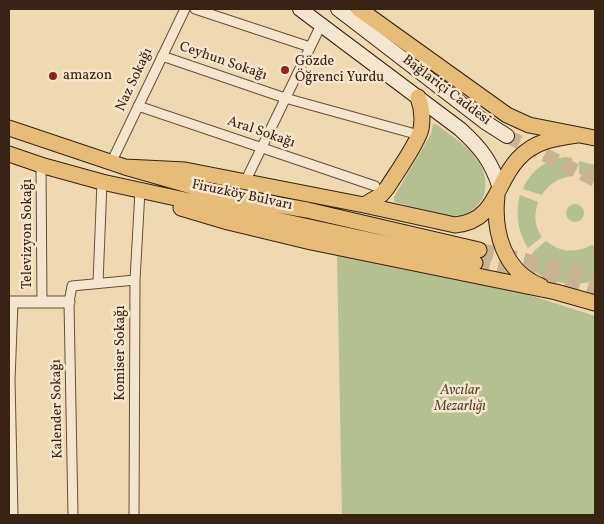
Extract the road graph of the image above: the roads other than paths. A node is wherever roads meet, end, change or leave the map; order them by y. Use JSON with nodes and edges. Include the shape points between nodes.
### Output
{"nodes":[{"id":1,"x":185,"y":9,"type":"edge"},
{"id":2,"x":195,"y":9,"type":"edge"},
{"id":3,"x":300,"y":9,"type":"edge"},
{"id":4,"x":338,"y":9,"type":"edge"},
{"id":5,"x":359,"y":9,"type":"edge"},
{"id":6,"x":321,"y":25,"type":"junction"},
{"id":7,"x":310,"y":47,"type":"junction"},
{"id":8,"x":162,"y":56,"type":"junction"},
{"id":9,"x":285,"y":98,"type":"junction"},
{"id":10,"x":418,"y":98,"type":"junction"},
{"id":11,"x":138,"y":106,"type":"junction"},
{"id":12,"x":9,"y":128,"type":"edge"},
{"id":13,"x":419,"y":135,"type":"junction"},
{"id":14,"x":577,"y":135,"type":"junction"},
{"id":15,"x":507,"y":136,"type":"tunnel mouth"},
{"id":16,"x":595,"y":138,"type":"edge"},
{"id":17,"x":262,"y":148,"type":"junction"},
{"id":18,"x":9,"y":154,"type":"edge"},
{"id":19,"x":118,"y":165,"type":"junction"},
{"id":20,"x":41,"y":166,"type":"junction"},
{"id":21,"x":102,"y":182,"type":"junction"},
{"id":22,"x":246,"y":182,"type":"junction"},
{"id":23,"x":375,"y":186,"type":"dead end"},
{"id":24,"x":140,"y":191,"type":"junction"},
{"id":25,"x":499,"y":192,"type":"junction"},
{"id":26,"x":364,"y":205,"type":"junction"},
{"id":27,"x":135,"y":280,"type":"junction"},
{"id":28,"x":98,"y":283,"type":"junction"},
{"id":29,"x":595,"y":291,"type":"edge"},
{"id":30,"x":556,"y":292,"type":"junction"},
{"id":31,"x":11,"y":302,"type":"edge"},
{"id":32,"x":42,"y":302,"type":"junction"},
{"id":33,"x":69,"y":302,"type":"junction"},
{"id":34,"x":595,"y":304,"type":"edge"},
{"id":35,"x":14,"y":515,"type":"edge"},
{"id":36,"x":73,"y":515,"type":"edge"},
{"id":37,"x":134,"y":515,"type":"edge"}],
"edges":[{"from":1,"to":8,"type":"street","name":"Naz Sokağı"},
{"from":2,"to":7,"type":"street"},
{"from":3,"to":6,"type":"main road","name":"Bağlariçi Caddesi"},
{"from":4,"to":15,"type":"main road","name":"Bağlariçi Caddesi"},
{"from":5,"to":14,"type":"main road","via":[[507,115],[529,125]]},
{"from":6,"to":7,"type":"street"},
{"from":6,"to":10,"type":"main road","name":"Bağlariçi Caddesi"},
{"from":7,"to":9,"type":"street"},
{"from":8,"to":9,"type":"street","name":"Ceyhun Sokağı"},
{"from":8,"to":11,"type":"street","name":"Naz Sokağı"},
{"from":9,"to":13,"type":"street","name":"Ceyhun Sokağı"},
{"from":9,"to":17,"type":"street"},
{"from":10,"to":13,"type":"main road","via":[[422,108]]},
{"from":10,"to":25,"type":"main road","name":"Bağlariçi Caddesi","via":[[482,150],[492,165]]},
{"from":11,"to":17,"type":"street","name":"Aral Sokağı"},
{"from":11,"to":19,"type":"street","name":"Naz Sokağı"},
{"from":12,"to":19,"type":"main road","name":"Firuzköy Bulvarı"},
{"from":13,"to":26,"type":"main road","via":[[381,196]]},
{"from":14,"to":16,"type":"main road"},
{"from":14,"to":25,"type":"main road","via":[[552,138],[534,146],[507,173]]},
{"from":17,"to":22,"type":"street"},
{"from":17,"to":23,"type":"street","name":"Aral Sokağı"},
{"from":18,"to":20,"type":"main road","name":"Firuzköy Bulvarı"},
{"from":19,"to":22,"type":"main road","via":[[185,170]]},
{"from":19,"to":24,"type":"main road","name":"Firuzköy Bulvarı","via":[[224,195],[307,210],[478,256]]},
{"from":20,"to":21,"type":"main road","name":"Firuzköy Bulvarı"},
{"from":20,"to":32,"type":"street","name":"Televizyon Sokağı"},
{"from":21,"to":24,"type":"main road","name":"Firuzköy Bulvarı"},
{"from":21,"to":28,"type":"street"},
{"from":22,"to":26,"type":"main road"},
{"from":24,"to":27,"type":"street","name":"Komiser Sokağı"},
{"from":24,"to":30,"type":"main road","via":[[228,222]]},
{"from":25,"to":26,"type":"main road","via":[[488,208],[465,224],[455,225]]},
{"from":25,"to":30,"type":"main road","via":[[495,212],[497,234],[505,254],[530,280]]},
{"from":27,"to":28,"type":"street"},
{"from":27,"to":37,"type":"street","name":"Komiser Sokağı"},
{"from":28,"to":33,"type":"street","via":[[72,286]]},
{"from":29,"to":30,"type":"main road","via":[[578,294]]},
{"from":30,"to":34,"type":"main road"},
{"from":31,"to":32,"type":"street"},
{"from":31,"to":35,"type":"street"},
{"from":32,"to":33,"type":"street"},
{"from":33,"to":36,"type":"street","name":"Kalender Sokağı"}]}
